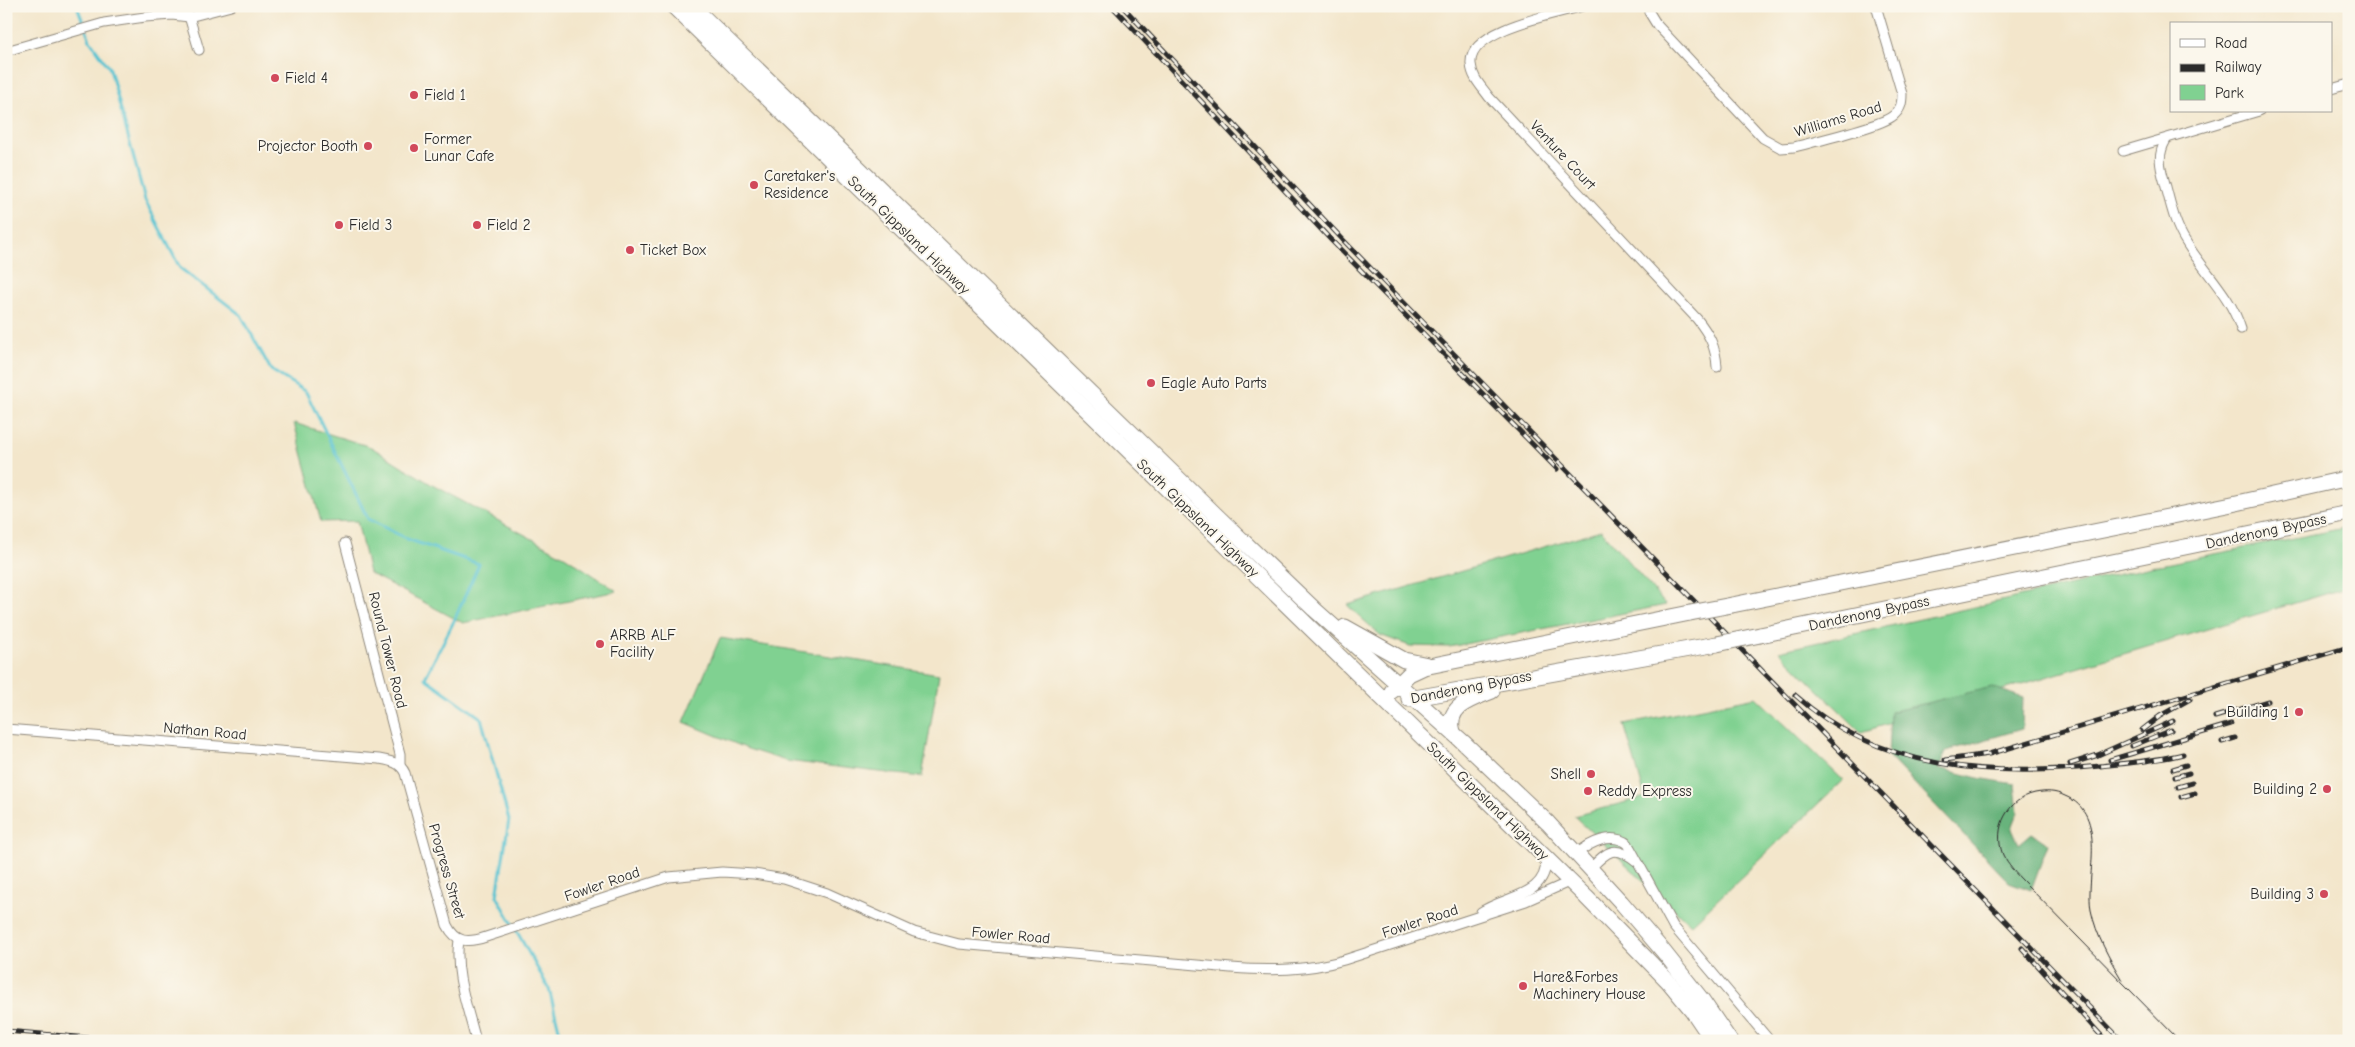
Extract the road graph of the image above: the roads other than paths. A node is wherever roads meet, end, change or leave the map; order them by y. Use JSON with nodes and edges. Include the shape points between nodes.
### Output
{"nodes":[{"id":1,"x":186,"y":6,"type":"edge"},
{"id":2,"x":232,"y":6,"type":"edge"},
{"id":3,"x":672,"y":6,"type":"edge"},
{"id":4,"x":1583,"y":6,"type":"edge"},
{"id":5,"x":1648,"y":6,"type":"edge"},
{"id":6,"x":1876,"y":6,"type":"edge"},
{"id":7,"x":690,"y":11,"type":"edge"},
{"id":8,"x":190,"y":17,"type":"junction"},
{"id":9,"x":199,"y":50,"type":"dead end"},
{"id":10,"x":6,"y":51,"type":"edge"},
{"id":11,"x":2349,"y":84,"type":"edge"},
{"id":12,"x":2332,"y":89,"type":"edge"},
{"id":13,"x":2256,"y":112,"type":"edge"},
{"id":14,"x":2166,"y":140,"type":"junction"},
{"id":15,"x":2123,"y":151,"type":"dead end"},
{"id":16,"x":2241,"y":329,"type":"dead end"},
{"id":17,"x":1717,"y":367,"type":"dead end"},
{"id":18,"x":2349,"y":478,"type":"edge"},
{"id":19,"x":2349,"y":513,"type":"edge"},
{"id":20,"x":1214,"y":524,"type":"junction"},
{"id":21,"x":345,"y":543,"type":"dead end"},
{"id":22,"x":1314,"y":609,"type":"junction"},
{"id":23,"x":1433,"y":664,"type":"junction"},
{"id":24,"x":1530,"y":676,"type":"junction"},
{"id":25,"x":1399,"y":684,"type":"junction"},
{"id":26,"x":1414,"y":698,"type":"junction"},
{"id":27,"x":1386,"y":701,"type":"junction"},
{"id":28,"x":6,"y":729,"type":"edge"},
{"id":29,"x":1458,"y":737,"type":"junction"},
{"id":30,"x":400,"y":765,"type":"junction"},
{"id":31,"x":1577,"y":854,"type":"junction"},
{"id":32,"x":1546,"y":858,"type":"junction"},
{"id":33,"x":1638,"y":863,"type":"junction"},
{"id":34,"x":1591,"y":868,"type":"junction"},
{"id":35,"x":1569,"y":882,"type":"junction"},
{"id":36,"x":1473,"y":918,"type":"junction"},
{"id":37,"x":459,"y":940,"type":"junction"},
{"id":38,"x":476,"y":1041,"type":"edge"},
{"id":39,"x":1713,"y":1041,"type":"edge"},
{"id":40,"x":1730,"y":1041,"type":"edge"},
{"id":41,"x":1770,"y":1041,"type":"edge"}],
"edges":[{"from":1,"to":8,"type":"street"},
{"from":2,"to":8,"type":"street"},
{"from":3,"to":7,"type":"highway","name":"South Gippsland Highway"},
{"from":4,"to":17,"type":"street","name":"Venture Court","via":[[1497,32],[1484,39],[1473,50],[1471,64],[1475,79],[1697,318],[1709,335]]},
{"from":5,"to":6,"type":"street","name":"Williams Road","via":[[1657,26],[1763,138],[1781,148],[1878,123],[1893,117],[1901,106],[1902,94]]},
{"from":7,"to":20,"type":"highway","name":"South Gippsland Highway"},
{"from":8,"to":9,"type":"street"},
{"from":8,"to":10,"type":"street","via":[[172,15],[104,23]]},
{"from":11,"to":12,"type":"street"},
{"from":13,"to":14,"type":"street"},
{"from":14,"to":15,"type":"street"},
{"from":14,"to":16,"type":"street","via":[[2160,149],[2158,162],[2177,225],[2224,293]]},
{"from":18,"to":23,"type":"highway","name":"Dandenong Bypass","bridge":true},
{"from":19,"to":24,"type":"highway","name":"Dandenong Bypass","bridge":true,"via":[[1717,644]]},
{"from":20,"to":22,"type":"highway","name":"South Gippsland Highway"},
{"from":20,"to":27,"type":"highway","name":"South Gippsland Highway"},
{"from":21,"to":30,"type":"street","name":"Round Tower Road","via":[[400,754]]},
{"from":22,"to":23,"type":"highway","via":[[1404,660]]},
{"from":22,"to":25,"type":"highway","name":"South Gippsland Highway"},
{"from":23,"to":25,"type":"highway","name":"Dandenong Bypass","via":[[1415,670]]},
{"from":24,"to":26,"type":"highway","name":"Dandenong Bypass"},
{"from":24,"to":29,"type":"highway","via":[[1458,707],[1451,717]]},
{"from":25,"to":26,"type":"highway","name":"South Gippsland Highway"},
{"from":25,"to":27,"type":"highway","name":"Dandenong Bypass"},
{"from":26,"to":27,"type":"highway","name":"Dandenong Bypass"},
{"from":26,"to":29,"type":"highway","name":"South Gippsland Highway"},
{"from":27,"to":32,"type":"highway","name":"South Gippsland Highway"},
{"from":28,"to":30,"type":"street","name":"Nathan Road","via":[[379,759]]},
{"from":29,"to":31,"type":"highway","name":"South Gippsland Highway"},
{"from":30,"to":37,"type":"street","name":"Progress Street","via":[[405,773],[444,917],[450,931]]},
{"from":31,"to":33,"type":"street","via":[[1592,843],[1615,838],[1628,844]]},
{"from":31,"to":34,"type":"highway","name":"South Gippsland Highway"},
{"from":31,"to":35,"type":"highway"},
{"from":32,"to":35,"type":"highway","name":"South Gippsland Highway"},
{"from":32,"to":36,"type":"street","via":[[1545,873],[1537,886]]},
{"from":33,"to":34,"type":"street","via":[[1628,855],[1612,851],[1604,854]]},
{"from":33,"to":41,"type":"street","via":[[1673,926]]},
{"from":34,"to":35,"type":"highway"},
{"from":34,"to":40,"type":"highway","name":"South Gippsland Highway","via":[[1685,978]]},
{"from":35,"to":36,"type":"street","name":"Fowler Road","via":[[1532,899]]},
{"from":35,"to":39,"type":"highway","name":"South Gippsland Highway","via":[[1668,981]]},
{"from":36,"to":37,"type":"street","name":"Fowler Road","via":[[1332,963],[1302,969],[1262,970],[953,943],[903,928],[810,886],[737,872],[669,877],[475,940]]},
{"from":37,"to":38,"type":"street","name":"Progress Street","via":[[457,967]]}]}
